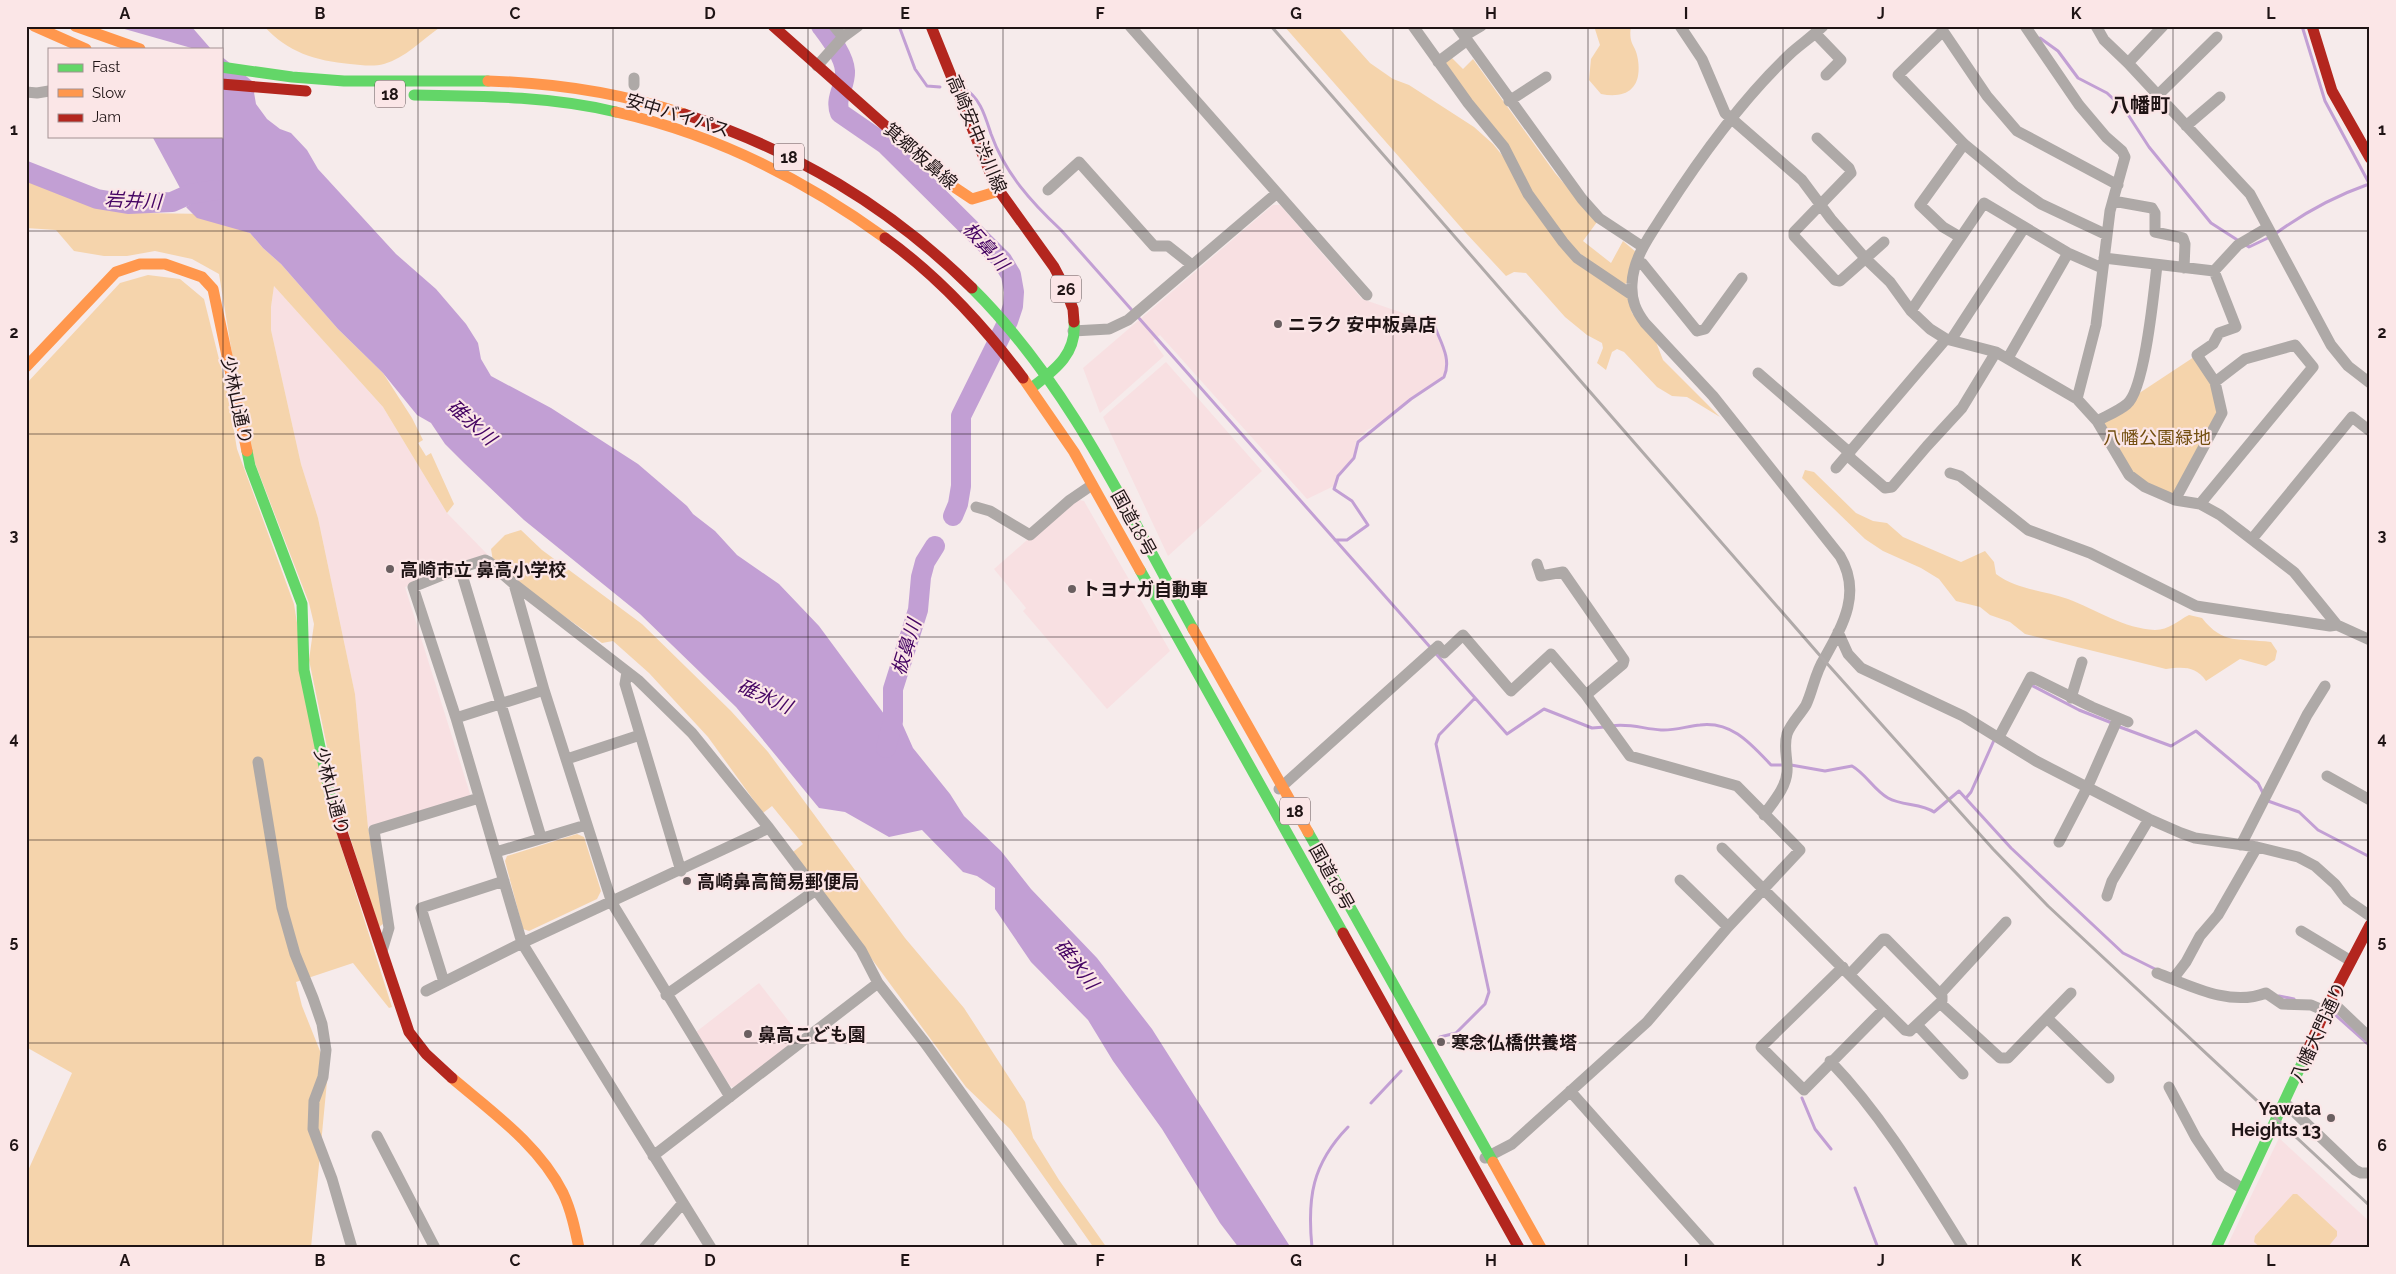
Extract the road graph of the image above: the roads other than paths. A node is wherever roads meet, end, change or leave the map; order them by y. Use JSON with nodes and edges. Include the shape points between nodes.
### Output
{"nodes":[{"id":1,"x":34,"y":26,"type":"edge"},
{"id":2,"x":75,"y":26,"type":"edge"},
{"id":3,"x":773,"y":26,"type":"edge"},
{"id":4,"x":834,"y":26,"type":"edge"},
{"id":5,"x":858,"y":26,"type":"edge"},
{"id":6,"x":931,"y":26,"type":"edge"},
{"id":7,"x":1130,"y":26,"type":"edge"},
{"id":8,"x":1413,"y":26,"type":"edge"},
{"id":9,"x":1456,"y":26,"type":"edge"},
{"id":10,"x":1481,"y":26,"type":"edge"},
{"id":11,"x":1680,"y":26,"type":"edge"},
{"id":12,"x":2025,"y":26,"type":"edge"},
{"id":13,"x":2096,"y":26,"type":"edge"},
{"id":14,"x":2163,"y":26,"type":"edge"},
{"id":15,"x":2312,"y":26,"type":"edge"},
{"id":16,"x":1819,"y":30,"type":"edge"},
{"id":17,"x":2216,"y":37,"type":"dead end"},
{"id":18,"x":1465,"y":39,"type":"junction"},
{"id":19,"x":840,"y":40,"type":"junction"},
{"id":20,"x":84,"y":48,"type":"edge"},
{"id":21,"x":137,"y":48,"type":"edge"},
{"id":22,"x":1438,"y":62,"type":"junction"},
{"id":23,"x":2128,"y":63,"type":"junction"},
{"id":24,"x":817,"y":66,"type":"junction"},
{"id":25,"x":222,"y":67,"type":"edge"},
{"id":26,"x":1826,"y":75,"type":"dead end"},
{"id":27,"x":1546,"y":77,"type":"dead end"},
{"id":28,"x":222,"y":84,"type":"edge"},
{"id":29,"x":48,"y":91,"type":"edge"},
{"id":30,"x":26,"y":92,"type":"edge"},
{"id":31,"x":316,"y":92,"type":"dead end"},
{"id":32,"x":400,"y":94,"type":"dead end"},
{"id":33,"x":2158,"y":95,"type":"junction"},
{"id":34,"x":2220,"y":97,"type":"dead end"},
{"id":35,"x":1509,"y":101,"type":"junction"},
{"id":36,"x":1730,"y":119,"type":"junction"},
{"id":37,"x":2186,"y":126,"type":"junction"},
{"id":38,"x":1817,"y":138,"type":"dead end"},
{"id":39,"x":1964,"y":144,"type":"junction"},
{"id":40,"x":2370,"y":158,"type":"edge"},
{"id":41,"x":2118,"y":185,"type":"junction"},
{"id":42,"x":1048,"y":190,"type":"dead end"},
{"id":43,"x":999,"y":191,"type":"junction"},
{"id":44,"x":1277,"y":193,"type":"junction"},
{"id":45,"x":2113,"y":201,"type":"junction"},
{"id":46,"x":1822,"y":205,"type":"junction"},
{"id":47,"x":2024,"y":228,"type":"junction"},
{"id":48,"x":2267,"y":228,"type":"junction"},
{"id":49,"x":2107,"y":235,"type":"junction"},
{"id":50,"x":1960,"y":237,"type":"junction"},
{"id":51,"x":1884,"y":242,"type":"dead end"},
{"id":52,"x":1643,"y":247,"type":"junction"},
{"id":53,"x":2068,"y":253,"type":"junction"},
{"id":54,"x":1866,"y":259,"type":"junction"},
{"id":55,"x":1638,"y":262,"type":"junction"},
{"id":56,"x":2103,"y":263,"type":"junction"},
{"id":57,"x":1192,"y":265,"type":"junction"},
{"id":58,"x":2157,"y":265,"type":"junction"},
{"id":59,"x":2184,"y":268,"type":"junction"},
{"id":60,"x":2214,"y":271,"type":"junction"},
{"id":61,"x":1742,"y":278,"type":"dead end"},
{"id":62,"x":1367,"y":295,"type":"dead end"},
{"id":63,"x":1632,"y":295,"type":"junction"},
{"id":64,"x":1911,"y":311,"type":"junction"},
{"id":65,"x":1073,"y":331,"type":"junction"},
{"id":66,"x":1948,"y":339,"type":"junction"},
{"id":67,"x":1996,"y":352,"type":"junction"},
{"id":68,"x":2008,"y":358,"type":"junction"},
{"id":69,"x":26,"y":367,"type":"edge"},
{"id":70,"x":1758,"y":373,"type":"dead end"},
{"id":71,"x":1046,"y":377,"type":"junction"},
{"id":72,"x":2215,"y":382,"type":"junction"},
{"id":73,"x":2370,"y":383,"type":"edge"},
{"id":74,"x":1031,"y":388,"type":"junction"},
{"id":75,"x":2077,"y":399,"type":"junction"},
{"id":76,"x":2097,"y":421,"type":"junction"},
{"id":77,"x":2370,"y":431,"type":"edge"},
{"id":78,"x":1849,"y":454,"type":"junction"},
{"id":79,"x":1836,"y":468,"type":"dead end"},
{"id":80,"x":1950,"y":473,"type":"dead end"},
{"id":81,"x":1092,"y":485,"type":"junction"},
{"id":82,"x":2175,"y":500,"type":"junction"},
{"id":83,"x":2200,"y":504,"type":"junction"},
{"id":84,"x":976,"y":506,"type":"dead end"},
{"id":85,"x":2252,"y":539,"type":"junction"},
{"id":86,"x":1537,"y":564,"type":"dead end"},
{"id":87,"x":460,"y":568,"type":"junction"},
{"id":88,"x":514,"y":584,"type":"junction"},
{"id":89,"x":2337,"y":624,"type":"junction"},
{"id":90,"x":1838,"y":632,"type":"junction"},
{"id":91,"x":2370,"y":640,"type":"edge"},
{"id":92,"x":2082,"y":662,"type":"dead end"},
{"id":93,"x":627,"y":672,"type":"junction"},
{"id":94,"x":2325,"y":686,"type":"dead end"},
{"id":95,"x":544,"y":690,"type":"junction"},
{"id":96,"x":1586,"y":695,"type":"junction"},
{"id":97,"x":2071,"y":698,"type":"junction"},
{"id":98,"x":500,"y":704,"type":"junction"},
{"id":99,"x":456,"y":718,"type":"junction"},
{"id":100,"x":640,"y":735,"type":"junction"},
{"id":101,"x":1999,"y":737,"type":"junction"},
{"id":102,"x":567,"y":759,"type":"junction"},
{"id":103,"x":258,"y":762,"type":"dead end"},
{"id":104,"x":2327,"y":776,"type":"dead end"},
{"id":105,"x":1281,"y":787,"type":"junction"},
{"id":106,"x":2087,"y":788,"type":"junction"},
{"id":107,"x":479,"y":798,"type":"junction"},
{"id":108,"x":1266,"y":799,"type":"junction"},
{"id":109,"x":2370,"y":800,"type":"edge"},
{"id":110,"x":1764,"y":814,"type":"junction"},
{"id":111,"x":2150,"y":819,"type":"junction"},
{"id":112,"x":586,"y":825,"type":"junction"},
{"id":113,"x":768,"y":828,"type":"junction"},
{"id":114,"x":541,"y":837,"type":"junction"},
{"id":115,"x":2058,"y":842,"type":"dead end"},
{"id":116,"x":2241,"y":844,"type":"junction"},
{"id":117,"x":2257,"y":847,"type":"junction"},
{"id":118,"x":1722,"y":848,"type":"dead end"},
{"id":119,"x":496,"y":852,"type":"junction"},
{"id":120,"x":681,"y":870,"type":"junction"},
{"id":121,"x":1680,"y":880,"type":"dead end"},
{"id":122,"x":504,"y":881,"type":"junction"},
{"id":123,"x":1764,"y":888,"type":"junction"},
{"id":124,"x":816,"y":890,"type":"junction"},
{"id":125,"x":2107,"y":896,"type":"dead end"},
{"id":126,"x":612,"y":902,"type":"junction"},
{"id":127,"x":2370,"y":916,"type":"edge"},
{"id":128,"x":2006,"y":922,"type":"dead end"},
{"id":129,"x":2370,"y":925,"type":"edge"},
{"id":130,"x":1728,"y":927,"type":"junction"},
{"id":131,"x":2301,"y":931,"type":"dead end"},
{"id":132,"x":522,"y":943,"type":"junction"},
{"id":133,"x":382,"y":951,"type":"junction"},
{"id":134,"x":2351,"y":961,"type":"junction"},
{"id":135,"x":1847,"y":970,"type":"junction"},
{"id":136,"x":2157,"y":973,"type":"dead end"},
{"id":137,"x":2173,"y":979,"type":"junction"},
{"id":138,"x":444,"y":982,"type":"junction"},
{"id":139,"x":878,"y":983,"type":"junction"},
{"id":140,"x":426,"y":991,"type":"dead end"},
{"id":141,"x":2071,"y":993,"type":"dead end"},
{"id":142,"x":666,"y":994,"type":"junction"},
{"id":143,"x":1940,"y":999,"type":"junction"},
{"id":144,"x":2330,"y":1000,"type":"junction"},
{"id":145,"x":1884,"y":1009,"type":"junction"},
{"id":146,"x":2325,"y":1011,"type":"junction"},
{"id":147,"x":2047,"y":1018,"type":"junction"},
{"id":148,"x":1918,"y":1026,"type":"junction"},
{"id":149,"x":2370,"y":1038,"type":"edge"},
{"id":150,"x":1830,"y":1062,"type":"junction"},
{"id":151,"x":1963,"y":1074,"type":"dead end"},
{"id":152,"x":2109,"y":1078,"type":"dead end"},
{"id":153,"x":2169,"y":1087,"type":"dead end"},
{"id":154,"x":1570,"y":1091,"type":"junction"},
{"id":155,"x":730,"y":1097,"type":"junction"},
{"id":156,"x":2285,"y":1103,"type":"junction"},
{"id":157,"x":377,"y":1136,"type":"dead end"},
{"id":158,"x":653,"y":1156,"type":"junction"},
{"id":159,"x":1489,"y":1156,"type":"junction"},
{"id":160,"x":1472,"y":1165,"type":"junction"},
{"id":161,"x":2370,"y":1173,"type":"edge"},
{"id":162,"x":2243,"y":1189,"type":"junction"},
{"id":163,"x":682,"y":1204,"type":"junction"},
{"id":164,"x":352,"y":1248,"type":"edge"},
{"id":165,"x":435,"y":1248,"type":"edge"},
{"id":166,"x":579,"y":1248,"type":"edge"},
{"id":167,"x":644,"y":1248,"type":"edge"},
{"id":168,"x":712,"y":1248,"type":"edge"},
{"id":169,"x":1073,"y":1248,"type":"edge"},
{"id":170,"x":1519,"y":1248,"type":"edge"},
{"id":171,"x":1541,"y":1248,"type":"edge"},
{"id":172,"x":1710,"y":1248,"type":"edge"},
{"id":173,"x":1963,"y":1248,"type":"edge"},
{"id":174,"x":2216,"y":1248,"type":"edge"}],
"edges":[{"from":1,"to":20,"type":"main road"},
{"from":2,"to":21,"type":"main road"},
{"from":3,"to":24,"type":"main road"},
{"from":4,"to":19,"type":"street"},
{"from":5,"to":19,"type":"street"},
{"from":6,"to":43,"type":"main road","name":"高崎安中渋川線","number":"26"},
{"from":7,"to":44,"type":"street"},
{"from":8,"to":22,"type":"street"},
{"from":9,"to":18,"type":"street"},
{"from":10,"to":18,"type":"street"},
{"from":11,"to":36,"type":"street","via":[[1702,59]]},
{"from":12,"to":41,"type":"street","via":[[2079,105],[2106,138],[2122,151],[2125,163]]},
{"from":13,"to":23,"type":"street","via":[[2104,40]]},
{"from":14,"to":23,"type":"street"},
{"from":15,"to":40,"type":"main road","via":[[2332,91]]},
{"from":16,"to":26,"type":"street","via":[[1842,60]]},
{"from":16,"to":36,"type":"street","via":[[1790,54]]},
{"from":17,"to":33,"type":"street"},
{"from":18,"to":22,"type":"street"},
{"from":18,"to":35,"type":"street"},
{"from":19,"to":24,"type":"street"},
{"from":22,"to":63,"type":"street","via":[[1504,147],[1528,194],[1563,242],[1586,264]]},
{"from":23,"to":33,"type":"street"},
{"from":24,"to":43,"type":"main road","name":"箕郷板鼻線","via":[[966,195],[972,199]]},
{"from":25,"to":71,"type":"main road","name":"安中バイパス","number":"18","via":[[316,79],[542,84],[599,93],[734,131],[844,186],[928,246],[997,316]]},
{"from":27,"to":35,"type":"street"},
{"from":28,"to":31,"type":"main road"},
{"from":29,"to":30,"type":"street"},
{"from":32,"to":74,"type":"main road","name":"安中バイパス","number":"18","via":[[590,106],[677,129],[723,146],[815,189],[904,251],[935,278],[989,335]]},
{"from":33,"to":37,"type":"street"},
{"from":34,"to":37,"type":"street"},
{"from":35,"to":52,"type":"street","via":[[1599,218]]},
{"from":36,"to":46,"type":"street","via":[[1802,180]]},
{"from":36,"to":52,"type":"street"},
{"from":37,"to":48,"type":"street","via":[[2250,194]]},
{"from":38,"to":46,"type":"street","via":[[1849,168],[1851,174]]},
{"from":39,"to":41,"type":"street","via":[[1898,75],[1944,31],[1987,96],[2017,130]]},
{"from":39,"to":49,"type":"street","via":[[2041,204]]},
{"from":39,"to":50,"type":"street","via":[[1920,205],[1943,227]]},
{"from":41,"to":45,"type":"street"},
{"from":42,"to":57,"type":"street","via":[[1079,162],[1154,246],[1168,246]]},
{"from":43,"to":65,"type":"main road","name":"高崎安中渋川線","number":"26","via":[[1063,283],[1071,304]]},
{"from":44,"to":57,"type":"street"},
{"from":44,"to":62,"type":"street"},
{"from":45,"to":49,"type":"street"},
{"from":45,"to":59,"type":"street","via":[[2152,208],[2155,232],[2183,238]]},
{"from":46,"to":54,"type":"street"},
{"from":46,"to":54,"type":"street","via":[[1794,232],[1794,236],[1835,280],[1840,281]]},
{"from":47,"to":50,"type":"street","via":[[1984,203]]},
{"from":47,"to":53,"type":"street"},
{"from":47,"to":66,"type":"street"},
{"from":48,"to":60,"type":"street","via":[[2238,245]]},
{"from":48,"to":73,"type":"street","via":[[2330,344],[2348,366]]},
{"from":49,"to":56,"type":"street"},
{"from":50,"to":64,"type":"street"},
{"from":51,"to":54,"type":"street"},
{"from":52,"to":55,"type":"street"},
{"from":53,"to":56,"type":"street"},
{"from":53,"to":68,"type":"street"},
{"from":54,"to":64,"type":"street","via":[[1890,282]]},
{"from":55,"to":61,"type":"street","via":[[1697,331],[1705,329]]},
{"from":55,"to":63,"type":"street"},
{"from":56,"to":58,"type":"street"},
{"from":56,"to":75,"type":"street","via":[[2096,326]]},
{"from":57,"to":65,"type":"street","via":[[1119,325],[1109,329]]},
{"from":58,"to":59,"type":"street"},
{"from":58,"to":76,"type":"street","via":[[2149,338],[2134,396],[2127,404]]},
{"from":59,"to":60,"type":"street"},
{"from":60,"to":72,"type":"street","via":[[2236,327],[2218,333],[2213,344],[2197,356]]},
{"from":63,"to":90,"type":"street","via":[[1636,310],[1645,323],[1713,396],[1843,562],[1850,576],[1851,592]]},
{"from":64,"to":66,"type":"street","via":[[1930,329]]},
{"from":65,"to":71,"type":"main road","name":"高崎安中渋川線","number":"26","via":[[1069,351],[1062,363]]},
{"from":66,"to":67,"type":"street"},
{"from":66,"to":78,"type":"street"},
{"from":67,"to":68,"type":"street"},
{"from":67,"to":78,"type":"street","via":[[1962,408],[1892,488],[1885,488]]},
{"from":68,"to":75,"type":"street"},
{"from":69,"to":133,"type":"main road","name":"少林山通り","via":[[116,272],[140,264],[165,264],[202,277],[212,288],[250,466],[302,604],[304,670],[330,795]]},
{"from":70,"to":78,"type":"street"},
{"from":71,"to":74,"type":"main road","name":"高崎安中渋川線","number":"26"},
{"from":71,"to":105,"type":"main road","name":"国道18号","number":"18","via":[[1089,443]]},
{"from":72,"to":82,"type":"street","via":[[2222,413]]},
{"from":72,"to":83,"type":"street","via":[[2245,359],[2295,345],[2313,368]]},
{"from":74,"to":81,"type":"main road","name":"国道18号","number":"18"},
{"from":75,"to":76,"type":"street"},
{"from":76,"to":82,"type":"street","via":[[2129,475],[2145,487]]},
{"from":77,"to":85,"type":"street","via":[[2352,417]]},
{"from":78,"to":79,"type":"street"},
{"from":80,"to":89,"type":"street","via":[[1960,476],[2028,530],[2090,553],[2196,606],[2330,626]]},
{"from":81,"to":84,"type":"street","via":[[1030,535]]},
{"from":81,"to":108,"type":"main road","name":"国道18号","number":"18"},
{"from":82,"to":83,"type":"street"},
{"from":83,"to":85,"type":"street"},
{"from":85,"to":89,"type":"street","via":[[2294,572]]},
{"from":86,"to":96,"type":"street","via":[[1541,576],[1563,572],[1624,660]]},
{"from":87,"to":88,"type":"street","via":[[485,560]]},
{"from":87,"to":98,"type":"street"},
{"from":87,"to":99,"type":"street","via":[[413,587]]},
{"from":88,"to":93,"type":"street"},
{"from":88,"to":95,"type":"street"},
{"from":89,"to":91,"type":"street"},
{"from":90,"to":101,"type":"street","via":[[1848,654],[1861,668],[1963,716]]},
{"from":90,"to":110,"type":"street","via":[[1823,659],[1806,705],[1787,735],[1783,786]]},
{"from":92,"to":97,"type":"street"},
{"from":93,"to":100,"type":"street","via":[[626,684]]},
{"from":93,"to":113,"type":"street","via":[[692,733]]},
{"from":94,"to":116,"type":"street"},
{"from":95,"to":98,"type":"street"},
{"from":95,"to":102,"type":"street"},
{"from":96,"to":105,"type":"street","via":[[1551,654],[1511,691],[1464,635],[1444,653],[1438,646]]},
{"from":96,"to":110,"type":"street","via":[[1630,756],[1737,786]]},
{"from":97,"to":101,"type":"street","via":[[2031,677]]},
{"from":97,"to":106,"type":"street","via":[[2123,720]]},
{"from":98,"to":99,"type":"street"},
{"from":98,"to":114,"type":"street"},
{"from":99,"to":107,"type":"street"},
{"from":100,"to":102,"type":"street"},
{"from":100,"to":120,"type":"street"},
{"from":101,"to":106,"type":"street"},
{"from":102,"to":112,"type":"street"},
{"from":103,"to":164,"type":"street","via":[[282,908],[295,954],[322,1024],[326,1050],[323,1078],[314,1101],[313,1129]]},
{"from":104,"to":109,"type":"street"},
{"from":105,"to":108,"type":"street"},
{"from":105,"to":159,"type":"main road","name":"国道18号","number":"18"},
{"from":106,"to":111,"type":"street"},
{"from":106,"to":115,"type":"street"},
{"from":107,"to":119,"type":"street"},
{"from":107,"to":133,"type":"street","via":[[374,830],[389,928]]},
{"from":108,"to":160,"type":"main road","name":"国道18号","number":"18"},
{"from":110,"to":123,"type":"street","via":[[1800,850]]},
{"from":111,"to":116,"type":"street","via":[[2195,838]]},
{"from":111,"to":125,"type":"street","via":[[2112,881]]},
{"from":112,"to":114,"type":"street"},
{"from":112,"to":126,"type":"street"},
{"from":113,"to":120,"type":"street"},
{"from":113,"to":124,"type":"street"},
{"from":114,"to":119,"type":"street"},
{"from":116,"to":117,"type":"street"},
{"from":117,"to":127,"type":"street","via":[[2287,852],[2315,866],[2335,884],[2346,900]]},
{"from":117,"to":137,"type":"street","via":[[2218,915],[2200,936]]},
{"from":118,"to":123,"type":"street"},
{"from":119,"to":122,"type":"street"},
{"from":120,"to":126,"type":"street"},
{"from":121,"to":130,"type":"street"},
{"from":122,"to":132,"type":"street"},
{"from":122,"to":138,"type":"street","via":[[421,908]]},
{"from":123,"to":130,"type":"street"},
{"from":123,"to":135,"type":"street"},
{"from":124,"to":139,"type":"street","via":[[861,950]]},
{"from":124,"to":142,"type":"street"},
{"from":126,"to":132,"type":"street"},
{"from":126,"to":142,"type":"street"},
{"from":128,"to":143,"type":"street"},
{"from":129,"to":134,"type":"main road","name":"八幡大門通り"},
{"from":130,"to":154,"type":"street","via":[[1647,1022]]},
{"from":131,"to":134,"type":"street"},
{"from":132,"to":138,"type":"street"},
{"from":132,"to":158,"type":"street"},
{"from":133,"to":166,"type":"main road","name":"少林山通り","via":[[398,1004],[418,1046],[547,1164],[568,1202]]},
{"from":134,"to":144,"type":"main road","name":"八幡大門通り"},
{"from":135,"to":143,"type":"street","via":[[1886,939]]},
{"from":135,"to":145,"type":"street"},
{"from":135,"to":150,"type":"street","via":[[1761,1047],[1804,1090]]},
{"from":136,"to":137,"type":"street"},
{"from":137,"to":146,"type":"street","via":[[2218,996],[2252,998],[2266,993],[2282,1004],[2311,1005]]},
{"from":138,"to":140,"type":"street"},
{"from":139,"to":155,"type":"street"},
{"from":139,"to":169,"type":"street"},
{"from":141,"to":147,"type":"street"},
{"from":142,"to":155,"type":"street"},
{"from":143,"to":147,"type":"street","via":[[2000,1058],[2008,1058]]},
{"from":143,"to":148,"type":"street"},
{"from":144,"to":146,"type":"main road","name":"八幡大門通り"},
{"from":144,"to":149,"type":"street"},
{"from":145,"to":148,"type":"street","via":[[1905,1030]]},
{"from":145,"to":150,"type":"street"},
{"from":146,"to":156,"type":"main road","name":"八幡大門通り"},
{"from":147,"to":152,"type":"street"},
{"from":148,"to":151,"type":"street"},
{"from":150,"to":173,"type":"street","via":[[1852,1084],[1906,1158]]},
{"from":153,"to":162,"type":"street","via":[[2196,1138],[2221,1175]]},
{"from":154,"to":159,"type":"street","via":[[1512,1144]]},
{"from":154,"to":172,"type":"street"},
{"from":155,"to":158,"type":"street"},
{"from":156,"to":161,"type":"street","via":[[2355,1170],[2361,1174]]},
{"from":156,"to":162,"type":"main road","name":"八幡大門通り"},
{"from":157,"to":165,"type":"street"},
{"from":158,"to":163,"type":"street"},
{"from":159,"to":160,"type":"street"},
{"from":159,"to":171,"type":"main road","name":"国道18号","number":"18"},
{"from":160,"to":170,"type":"main road","name":"国道18号","number":"18"},
{"from":162,"to":174,"type":"main road","name":"八幡大門通り"},
{"from":163,"to":167,"type":"street"},
{"from":163,"to":168,"type":"street"}]}
